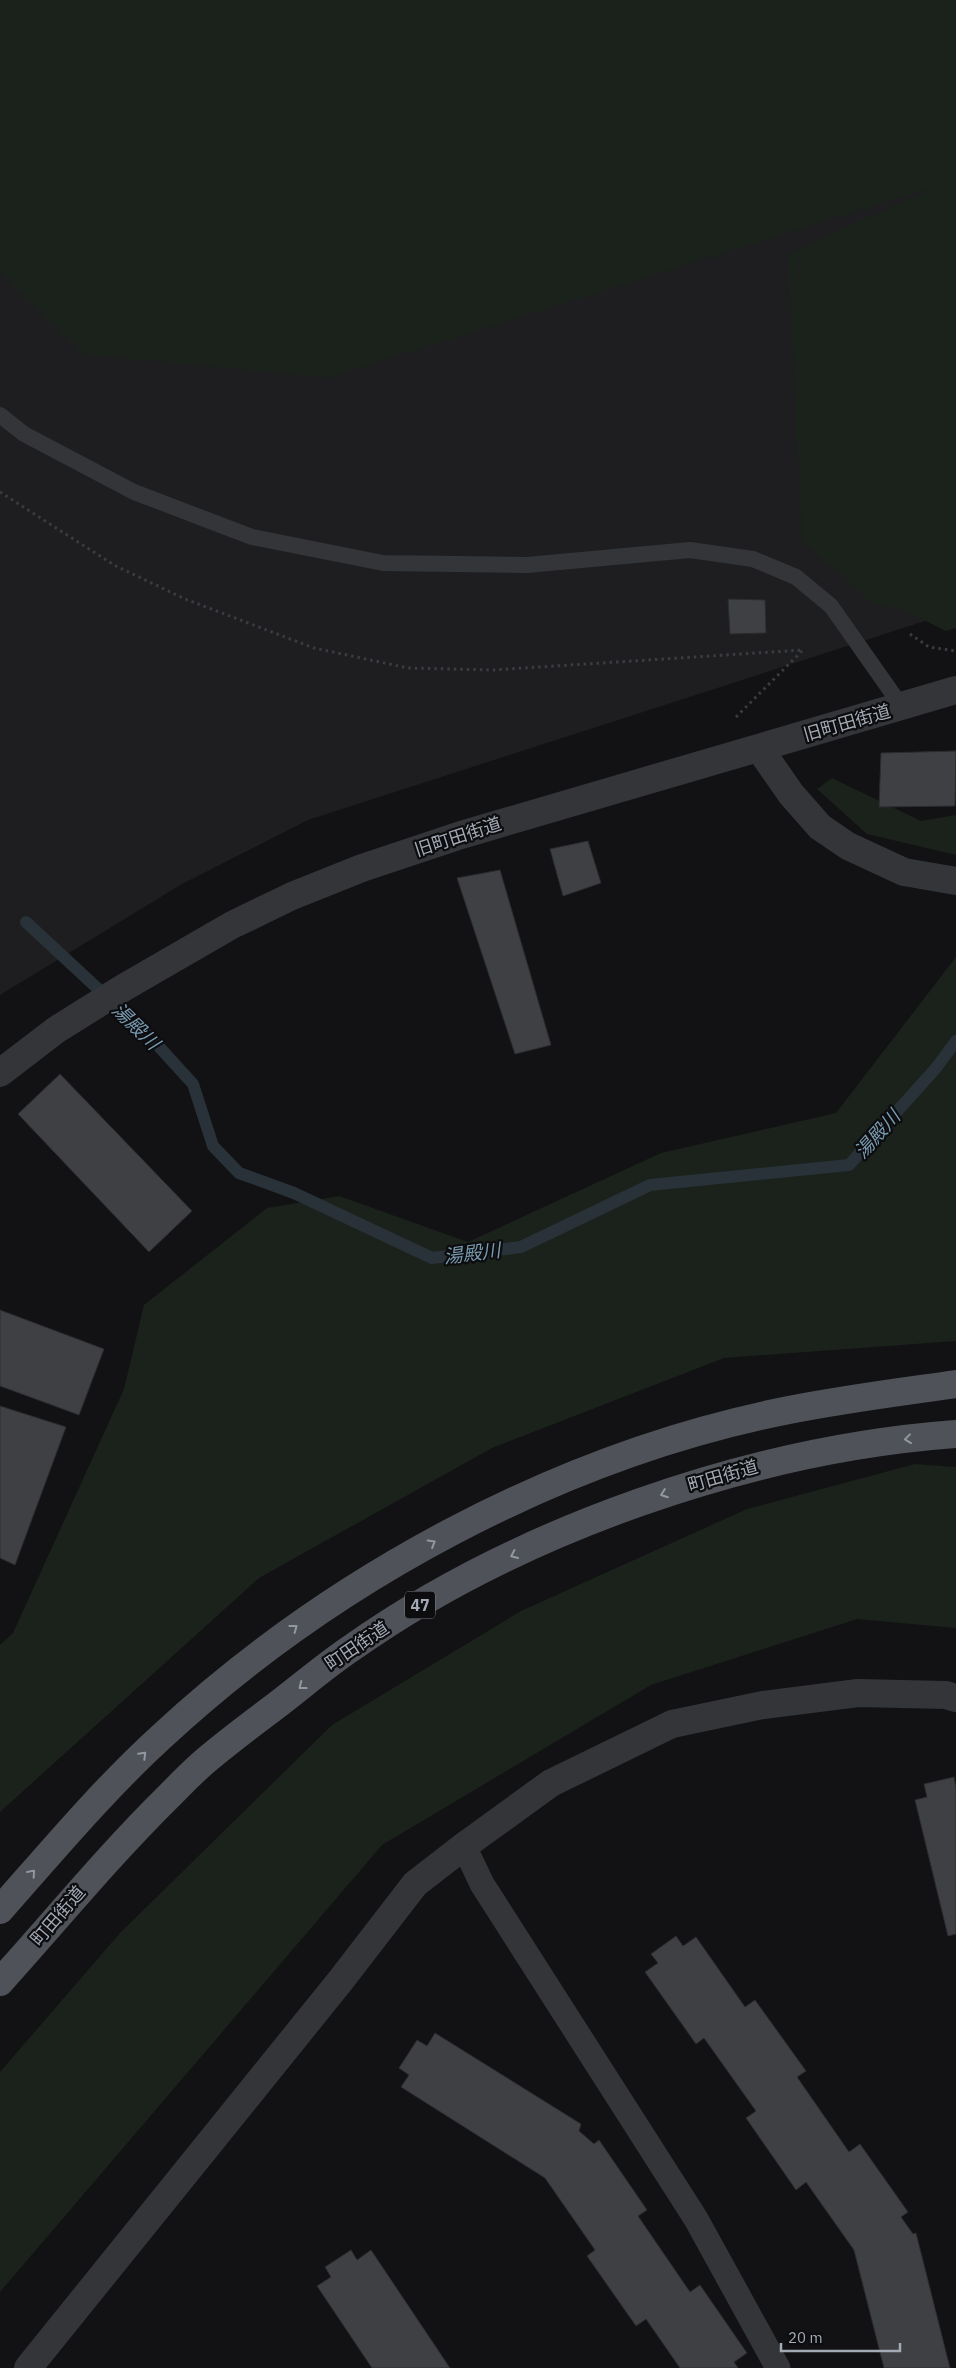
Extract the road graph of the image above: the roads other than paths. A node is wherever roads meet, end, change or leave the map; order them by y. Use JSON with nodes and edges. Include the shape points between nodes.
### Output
{"nodes":[{"id":1,"x":0,"y":415,"type":"edge"},
{"id":2,"x":956,"y":690,"type":"edge"},
{"id":3,"x":902,"y":707,"type":"junction"},
{"id":4,"x":759,"y":748,"type":"junction"},
{"id":5,"x":956,"y":881,"type":"edge"},
{"id":6,"x":0,"y":1074,"type":"edge"},
{"id":7,"x":956,"y":1384,"type":"edge"},
{"id":8,"x":956,"y":1434,"type":"edge"},
{"id":9,"x":956,"y":1698,"type":"edge"},
{"id":10,"x":464,"y":1846,"type":"junction"},
{"id":11,"x":0,"y":1910,"type":"edge"},
{"id":12,"x":0,"y":1982,"type":"edge"},
{"id":13,"x":28,"y":2368,"type":"edge"},
{"id":14,"x":778,"y":2368,"type":"edge"}],
"edges":[{"from":1,"to":3,"type":"lane","via":[[24,434],[134,492],[252,537],[382,563],[527,565],[690,550],[753,559],[796,577],[831,606]]},
{"from":2,"to":3,"type":"street","name":"旧町田街道"},
{"from":3,"to":4,"type":"street","name":"旧町田街道"},
{"from":4,"to":5,"type":"street","via":[[791,794],[820,827],[848,846],[904,872]]},
{"from":4,"to":6,"type":"street","name":"旧町田街道","via":[[510,820],[362,868],[292,896],[232,925],[123,988],[56,1030]]},
{"from":11,"to":7,"type":"main road","one_way":true,"via":[[96,1801],[161,1737],[226,1680],[300,1623],[448,1534],[532,1492],[700,1432],[787,1410]]},
{"from":8,"to":12,"type":"main road","name":"町田街道","number":"47","one_way":true,"via":[[844,1447],[681,1488],[593,1520],[508,1557],[431,1598],[351,1648],[209,1757],[144,1821]]},
{"from":9,"to":10,"type":"street","via":[[946,1695],[858,1694],[763,1705],[672,1724],[551,1784]]},
{"from":10,"to":13,"type":"street","via":[[415,1884]]},
{"from":10,"to":14,"type":"street","via":[[482,1884],[696,2220]]}]}
